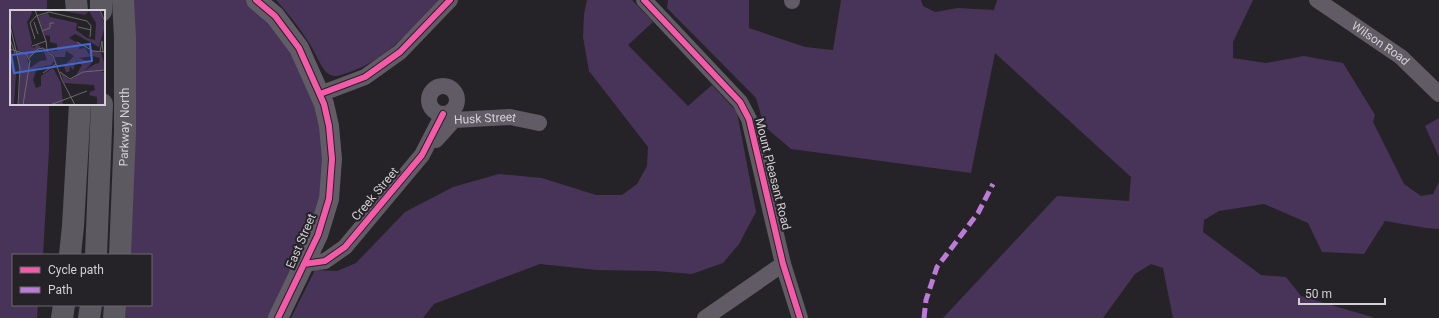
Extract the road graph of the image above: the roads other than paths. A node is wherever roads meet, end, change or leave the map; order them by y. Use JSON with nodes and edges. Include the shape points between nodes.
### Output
{"nodes":[{"id":1,"x":76,"y":0,"type":"edge"},
{"id":2,"x":101,"y":0,"type":"edge"},
{"id":3,"x":123,"y":0,"type":"edge"},
{"id":4,"x":256,"y":0,"type":"edge"},
{"id":5,"x":450,"y":0,"type":"edge"},
{"id":6,"x":1317,"y":0,"type":"edge"},
{"id":7,"x":651,"y":3,"type":"edge"},
{"id":8,"x":77,"y":10,"type":"edge"},
{"id":9,"x":102,"y":10,"type":"edge"},
{"id":10,"x":320,"y":94,"type":"junction"},
{"id":11,"x":1439,"y":94,"type":"edge"},
{"id":12,"x":80,"y":105,"type":"edge"},
{"id":13,"x":102,"y":105,"type":"edge"},
{"id":14,"x":443,"y":114,"type":"dead end"},
{"id":15,"x":539,"y":123,"type":"dead end"},
{"id":16,"x":422,"y":155,"type":"junction"},
{"id":17,"x":70,"y":254,"type":"edge"},
{"id":18,"x":96,"y":254,"type":"edge"},
{"id":19,"x":120,"y":254,"type":"edge"},
{"id":20,"x":304,"y":264,"type":"junction"},
{"id":21,"x":783,"y":264,"type":"junction"},
{"id":22,"x":64,"y":306,"type":"edge"},
{"id":23,"x":91,"y":306,"type":"edge"},
{"id":24,"x":115,"y":306,"type":"edge"},
{"id":25,"x":62,"y":318,"type":"edge"},
{"id":26,"x":89,"y":318,"type":"edge"},
{"id":27,"x":114,"y":318,"type":"edge"},
{"id":28,"x":278,"y":318,"type":"edge"},
{"id":29,"x":705,"y":318,"type":"edge"},
{"id":30,"x":800,"y":318,"type":"edge"}],
"edges":[{"from":1,"to":8,"type":"highway"},
{"from":2,"to":9,"type":"highway"},
{"from":3,"to":19,"type":"highway","name":"Parkway North","via":[[125,131]]},
{"from":4,"to":10,"type":"main road","name":"East Street","via":[[275,16],[299,48]]},
{"from":5,"to":10,"type":"street","via":[[400,52],[365,77]]},
{"from":6,"to":11,"type":"street","name":"Wilson Road","via":[[1401,57]]},
{"from":7,"to":21,"type":"street","name":"Mount Pleasant Road","via":[[740,102],[749,119]]},
{"from":10,"to":20,"type":"main road","name":"East Street","via":[[328,121],[332,159],[329,199],[318,235]]},
{"from":12,"to":17,"type":"highway"},
{"from":13,"to":18,"type":"highway"},
{"from":14,"to":16,"type":"street","name":"Creek Street"},
{"from":15,"to":16,"type":"street","name":"Husk Street","via":[[510,117],[454,120]]},
{"from":16,"to":20,"type":"street","name":"Creek Street","via":[[345,247],[325,261]]},
{"from":20,"to":28,"type":"main road","name":"East Street"},
{"from":21,"to":29,"type":"street"},
{"from":21,"to":30,"type":"street","name":"Mount Pleasant Road"},
{"from":22,"to":25,"type":"highway"},
{"from":23,"to":26,"type":"highway"},
{"from":24,"to":27,"type":"highway"}]}
